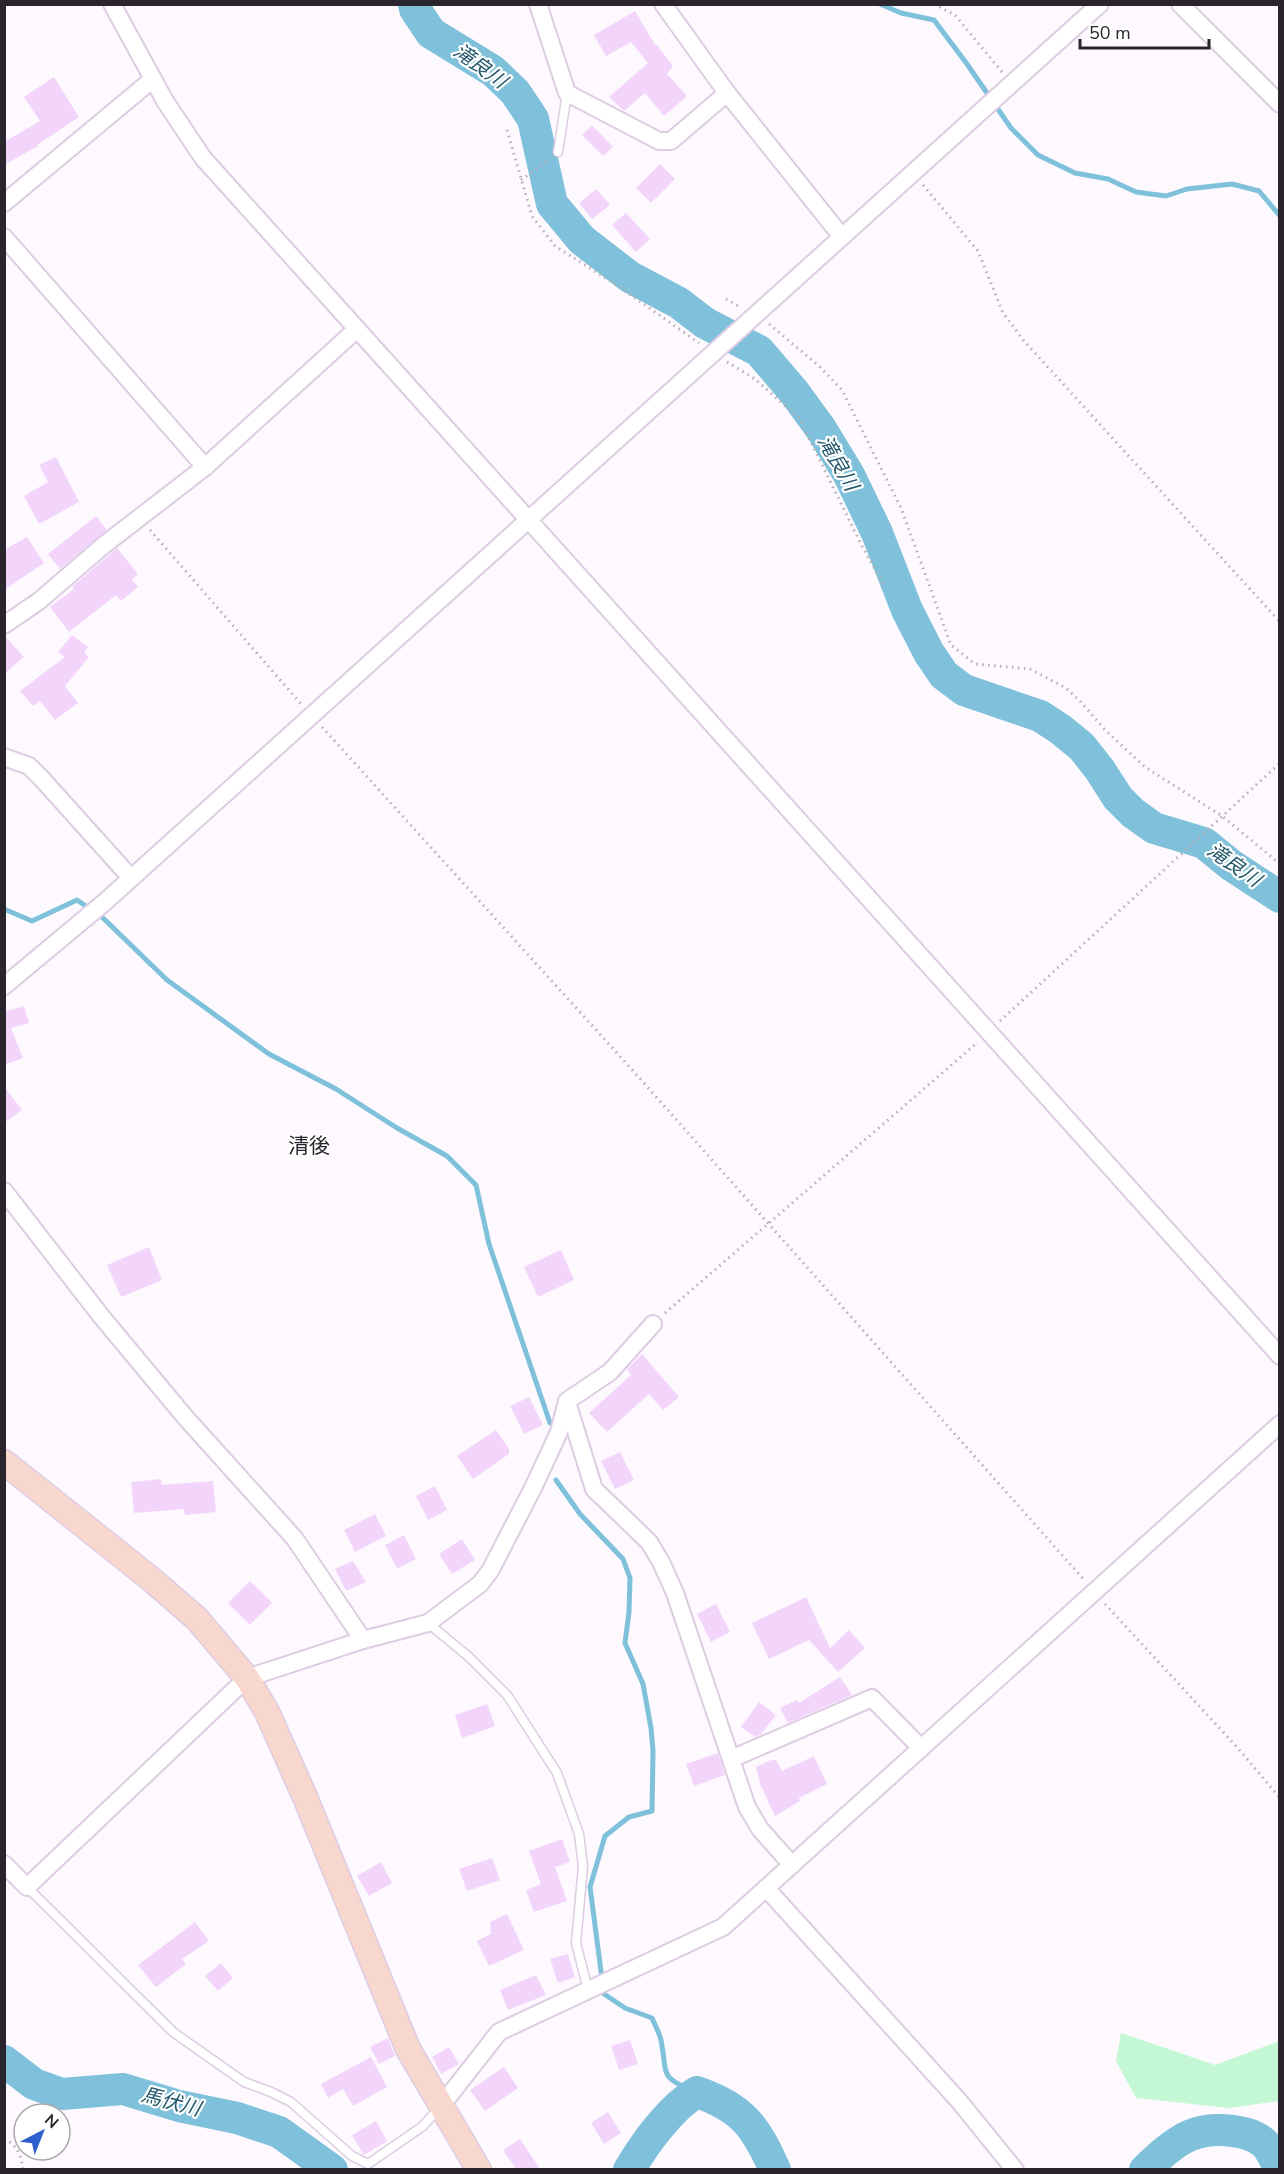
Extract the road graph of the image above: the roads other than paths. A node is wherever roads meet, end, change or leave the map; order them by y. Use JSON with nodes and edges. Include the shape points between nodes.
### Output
{"nodes":[{"id":1,"x":112,"y":4,"type":"edge"},
{"id":2,"x":538,"y":4,"type":"edge"},
{"id":3,"x":663,"y":4,"type":"edge"},
{"id":4,"x":1100,"y":4,"type":"edge"},
{"id":5,"x":1180,"y":4,"type":"edge"},
{"id":6,"x":153,"y":79,"type":"junction"},
{"id":7,"x":567,"y":93,"type":"junction"},
{"id":8,"x":727,"y":93,"type":"junction"},
{"id":9,"x":1280,"y":104,"type":"edge"},
{"id":10,"x":558,"y":152,"type":"road end"},
{"id":11,"x":4,"y":203,"type":"edge"},
{"id":12,"x":4,"y":237,"type":"edge"},
{"id":13,"x":842,"y":237,"type":"junction"},
{"id":14,"x":357,"y":329,"type":"junction"},
{"id":15,"x":205,"y":466,"type":"junction"},
{"id":16,"x":528,"y":519,"type":"junction"},
{"id":17,"x":4,"y":625,"type":"edge"},
{"id":18,"x":4,"y":757,"type":"edge"},
{"id":19,"x":131,"y":878,"type":"junction"},
{"id":20,"x":4,"y":986,"type":"edge"},
{"id":21,"x":4,"y":1191,"type":"edge"},
{"id":22,"x":653,"y":1324,"type":"road end"},
{"id":23,"x":1280,"y":1356,"type":"edge"},
{"id":24,"x":567,"y":1401,"type":"junction"},
{"id":25,"x":1280,"y":1424,"type":"edge"},
{"id":26,"x":4,"y":1462,"type":"edge"},
{"id":27,"x":428,"y":1623,"type":"junction"},
{"id":28,"x":363,"y":1640,"type":"junction"},
{"id":29,"x":248,"y":1678,"type":"junction"},
{"id":30,"x":921,"y":1748,"type":"junction"},
{"id":31,"x":731,"y":1760,"type":"junction"},
{"id":32,"x":4,"y":1864,"type":"edge"},
{"id":33,"x":792,"y":1865,"type":"junction"},
{"id":34,"x":27,"y":1887,"type":"junction"},
{"id":35,"x":766,"y":1888,"type":"junction"},
{"id":36,"x":588,"y":1990,"type":"junction"},
{"id":37,"x":441,"y":2106,"type":"junction"},
{"id":38,"x":479,"y":2169,"type":"edge"},
{"id":39,"x":1015,"y":2169,"type":"edge"}],
"edges":[{"from":1,"to":6,"type":"street"},
{"from":2,"to":7,"type":"street"},
{"from":3,"to":8,"type":"street"},
{"from":4,"to":13,"type":"street"},
{"from":5,"to":9,"type":"street"},
{"from":6,"to":11,"type":"street"},
{"from":6,"to":14,"type":"street","via":[[203,158]]},
{"from":7,"to":8,"type":"street","via":[[659,141],[671,141]]},
{"from":7,"to":10,"type":"lane"},
{"from":8,"to":13,"type":"street"},
{"from":12,"to":15,"type":"street"},
{"from":13,"to":16,"type":"street"},
{"from":14,"to":15,"type":"street"},
{"from":14,"to":16,"type":"street"},
{"from":15,"to":17,"type":"street"},
{"from":16,"to":19,"type":"street"},
{"from":16,"to":23,"type":"street"},
{"from":18,"to":19,"type":"street","via":[[29,766]]},
{"from":19,"to":20,"type":"street"},
{"from":21,"to":28,"type":"street","via":[[162,1389],[295,1539]]},
{"from":22,"to":24,"type":"street","via":[[610,1372]]},
{"from":24,"to":27,"type":"street","via":[[559,1432],[490,1571],[480,1584]]},
{"from":24,"to":31,"type":"street","via":[[594,1489],[649,1542],[661,1562]]},
{"from":25,"to":30,"type":"street"},
{"from":26,"to":29,"type":"street","via":[[197,1619]]},
{"from":27,"to":28,"type":"street"},
{"from":27,"to":36,"type":"lane","via":[[507,1695],[557,1773],[579,1834],[583,1866],[576,1943]]},
{"from":28,"to":29,"type":"street"},
{"from":29,"to":34,"type":"street"},
{"from":29,"to":37,"type":"street","via":[[305,1797],[408,2049]]},
{"from":30,"to":31,"type":"street","via":[[872,1698]]},
{"from":30,"to":33,"type":"street"},
{"from":31,"to":33,"type":"street","via":[[747,1807],[760,1829]]},
{"from":32,"to":34,"type":"street"},
{"from":33,"to":35,"type":"street"},
{"from":34,"to":37,"type":"lane","via":[[172,2032],[244,2082],[291,2102],[352,2156],[368,2164],[423,2126]]},
{"from":35,"to":36,"type":"street","via":[[723,1927]]},
{"from":35,"to":39,"type":"street"},
{"from":36,"to":37,"type":"street","via":[[498,2032]]},
{"from":37,"to":38,"type":"street"}]}
